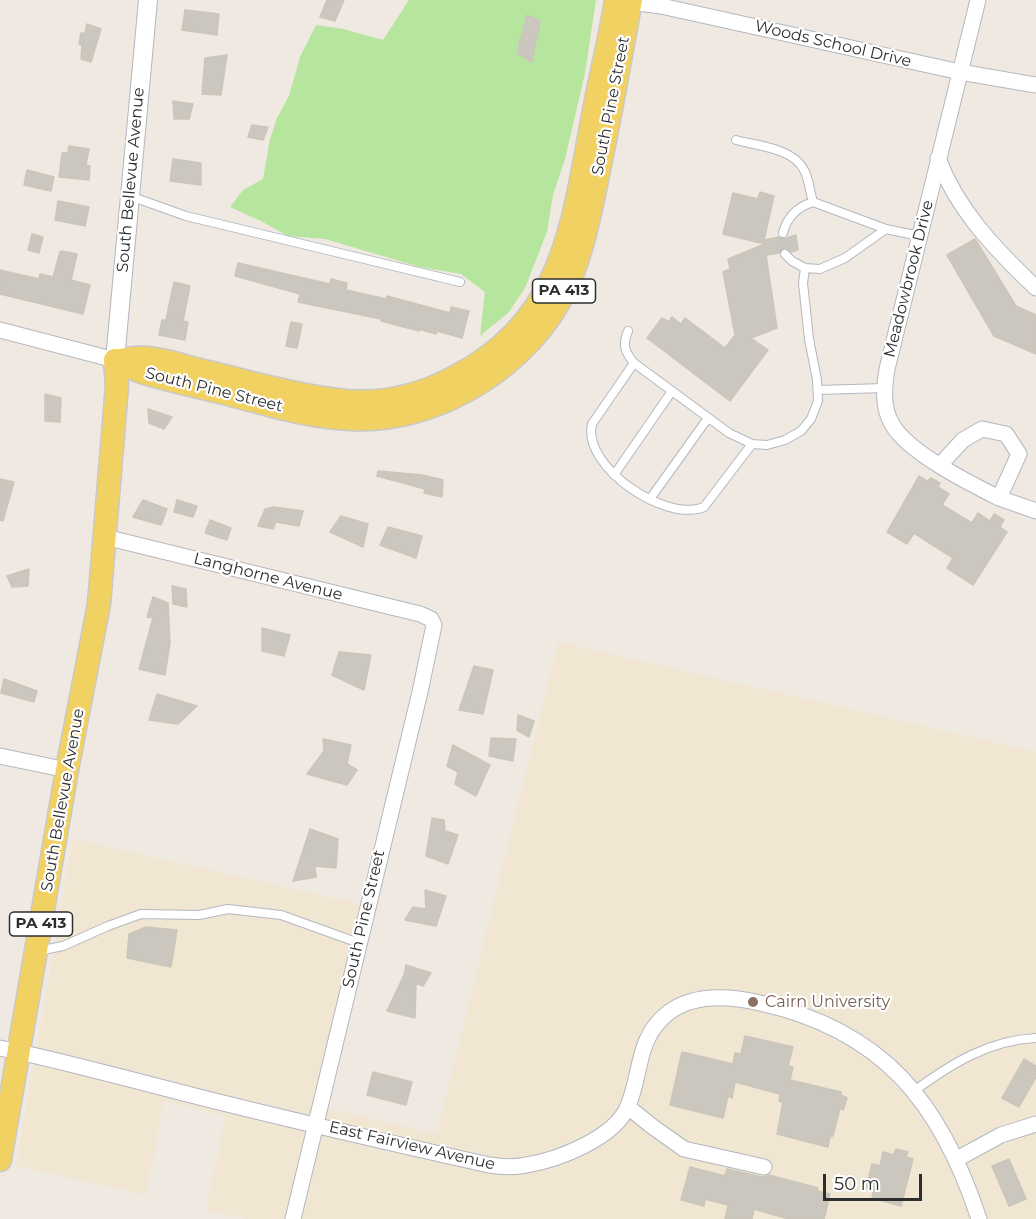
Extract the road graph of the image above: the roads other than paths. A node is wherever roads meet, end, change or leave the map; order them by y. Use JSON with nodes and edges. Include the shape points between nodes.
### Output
{"nodes":[{"id":1,"x":148,"y":0,"type":"edge"},
{"id":2,"x":624,"y":0,"type":"edge"},
{"id":3,"x":977,"y":0,"type":"edge"},
{"id":4,"x":960,"y":72,"type":"junction"},
{"id":5,"x":1036,"y":85,"type":"edge"},
{"id":6,"x":736,"y":140,"type":"dead end"},
{"id":7,"x":938,"y":158,"type":"junction"},
{"id":8,"x":130,"y":196,"type":"junction"},
{"id":9,"x":813,"y":202,"type":"junction"},
{"id":10,"x":886,"y":229,"type":"junction"},
{"id":11,"x":783,"y":233,"type":"dead end"},
{"id":12,"x":919,"y":236,"type":"junction"},
{"id":13,"x":786,"y":254,"type":"dead end"},
{"id":14,"x":805,"y":268,"type":"junction"},
{"id":15,"x":460,"y":282,"type":"dead end"},
{"id":16,"x":1036,"y":288,"type":"edge"},
{"id":17,"x":0,"y":330,"type":"edge"},
{"id":18,"x":628,"y":331,"type":"dead end"},
{"id":19,"x":115,"y":360,"type":"junction"},
{"id":20,"x":634,"y":363,"type":"junction"},
{"id":21,"x":884,"y":388,"type":"junction"},
{"id":22,"x":818,"y":390,"type":"junction"},
{"id":23,"x":672,"y":392,"type":"junction"},
{"id":24,"x":708,"y":418,"type":"junction"},
{"id":25,"x":752,"y":444,"type":"junction"},
{"id":26,"x":940,"y":465,"type":"junction"},
{"id":27,"x":614,"y":475,"type":"junction"},
{"id":28,"x":999,"y":498,"type":"junction"},
{"id":29,"x":650,"y":499,"type":"junction"},
{"id":30,"x":1036,"y":511,"type":"edge"},
{"id":31,"x":105,"y":537,"type":"junction"},
{"id":32,"x":431,"y":619,"type":"joint"},
{"id":33,"x":82,"y":688,"type":"junction"},
{"id":34,"x":0,"y":756,"type":"edge"},
{"id":35,"x":67,"y":770,"type":"junction"},
{"id":36,"x":359,"y":943,"type":"junction"},
{"id":37,"x":36,"y":951,"type":"junction"},
{"id":38,"x":1036,"y":1038,"type":"edge"},
{"id":39,"x":9,"y":1050,"type":"edge"},
{"id":40,"x":914,"y":1091,"type":"junction"},
{"id":41,"x":628,"y":1107,"type":"junction"},
{"id":42,"x":1036,"y":1124,"type":"edge"},
{"id":43,"x":315,"y":1125,"type":"junction"},
{"id":44,"x":957,"y":1159,"type":"junction"},
{"id":45,"x":0,"y":1160,"type":"edge"},
{"id":46,"x":764,"y":1167,"type":"dead end"},
{"id":47,"x":293,"y":1219,"type":"edge"},
{"id":48,"x":979,"y":1219,"type":"edge"}],
"edges":[{"from":1,"to":8,"type":"street","name":"South Bellevue Avenue"},
{"from":2,"to":4,"type":"street","name":"Woods School Drive"},
{"from":2,"to":19,"type":"main road","name":"South Pine Street","number":"PA 413","via":[[621,60],[578,261],[565,290],[537,332],[501,368],[475,387],[406,414],[351,420],[314,415],[157,377]]},
{"from":3,"to":4,"type":"street","name":"Meadowbrook Drive"},
{"from":4,"to":5,"type":"street","name":"Woods School Drive"},
{"from":4,"to":7,"type":"street","name":"Meadowbrook Drive"},
{"from":6,"to":9,"type":"lane","via":[[798,160]]},
{"from":7,"to":12,"type":"street","name":"Meadowbrook Drive"},
{"from":7,"to":16,"type":"street","via":[[970,217]]},
{"from":8,"to":15,"type":"lane","via":[[186,216]]},
{"from":8,"to":19,"type":"street","name":"South Bellevue Avenue"},
{"from":9,"to":10,"type":"lane"},
{"from":9,"to":11,"type":"lane","via":[[792,214]]},
{"from":10,"to":12,"type":"lane"},
{"from":10,"to":14,"type":"lane","via":[[845,258],[820,269]]},
{"from":12,"to":21,"type":"street","name":"Meadowbrook Drive"},
{"from":13,"to":14,"type":"lane"},
{"from":14,"to":22,"type":"lane","via":[[803,283]]},
{"from":17,"to":19,"type":"street"},
{"from":18,"to":20,"type":"lane","via":[[623,342]]},
{"from":19,"to":31,"type":"main road","name":"South Bellevue Avenue","number":"PA 413","via":[[117,386]]},
{"from":19,"to":33,"type":"main road","name":"South Bellevue Avenue","number":"PA 413","via":[[104,388]]},
{"from":20,"to":23,"type":"lane"},
{"from":20,"to":27,"type":"lane","via":[[592,423],[590,433],[598,456]]},
{"from":21,"to":22,"type":"lane"},
{"from":21,"to":26,"type":"street","name":"Meadowbrook Drive","via":[[893,427],[904,440]]},
{"from":22,"to":25,"type":"lane","via":[[819,401],[801,431],[767,445]]},
{"from":23,"to":24,"type":"lane"},
{"from":23,"to":27,"type":"lane"},
{"from":24,"to":25,"type":"lane"},
{"from":24,"to":29,"type":"lane"},
{"from":25,"to":29,"type":"lane","via":[[704,507],[694,511],[656,504]]},
{"from":26,"to":28,"type":"street","name":"Meadowbrook Drive"},
{"from":26,"to":28,"type":"street","via":[[963,440],[982,429],[1006,434],[1019,454]]},
{"from":27,"to":29,"type":"lane"},
{"from":28,"to":30,"type":"street","name":"Meadowbrook Drive"},
{"from":31,"to":32,"type":"street","name":"Langhorne Avenue"},
{"from":31,"to":33,"type":"main road","name":"South Bellevue Avenue","number":"PA 413","via":[[99,604]]},
{"from":32,"to":36,"type":"street","name":"South Pine Street","via":[[433,634]]},
{"from":33,"to":35,"type":"main road","name":"South Bellevue Avenue","number":"PA 413"},
{"from":34,"to":35,"type":"street"},
{"from":35,"to":37,"type":"main road","name":"South Bellevue Avenue","number":"PA 413"},
{"from":36,"to":37,"type":"lane","via":[[281,915],[228,909],[200,915],[141,914],[63,946]]},
{"from":36,"to":43,"type":"street","name":"South Pine Street"},
{"from":37,"to":39,"type":"main road","name":"South Bellevue Avenue","number":"PA 413"},
{"from":38,"to":40,"type":"lane","via":[[980,1050],[951,1064]]},
{"from":39,"to":43,"type":"street","name":"East Fairview Avenue"},
{"from":39,"to":45,"type":"main road","name":"South Bellevue Avenue","number":"PA 413"},
{"from":40,"to":41,"type":"street","name":"East Fairview Avenue","via":[[860,1043],[828,1024],[788,1009],[741,998],[715,997],[685,1003],[656,1025],[645,1041]]},
{"from":40,"to":44,"type":"street","name":"East Fairview Avenue"},
{"from":41,"to":43,"type":"street","name":"East Fairview Avenue","via":[[620,1121],[604,1134],[570,1151],[507,1167]]},
{"from":41,"to":46,"type":"street","via":[[684,1149]]},
{"from":42,"to":44,"type":"street","via":[[1001,1135]]},
{"from":43,"to":47,"type":"street","name":"South Pine Street"},
{"from":44,"to":48,"type":"street","name":"East Fairview Avenue"}]}
